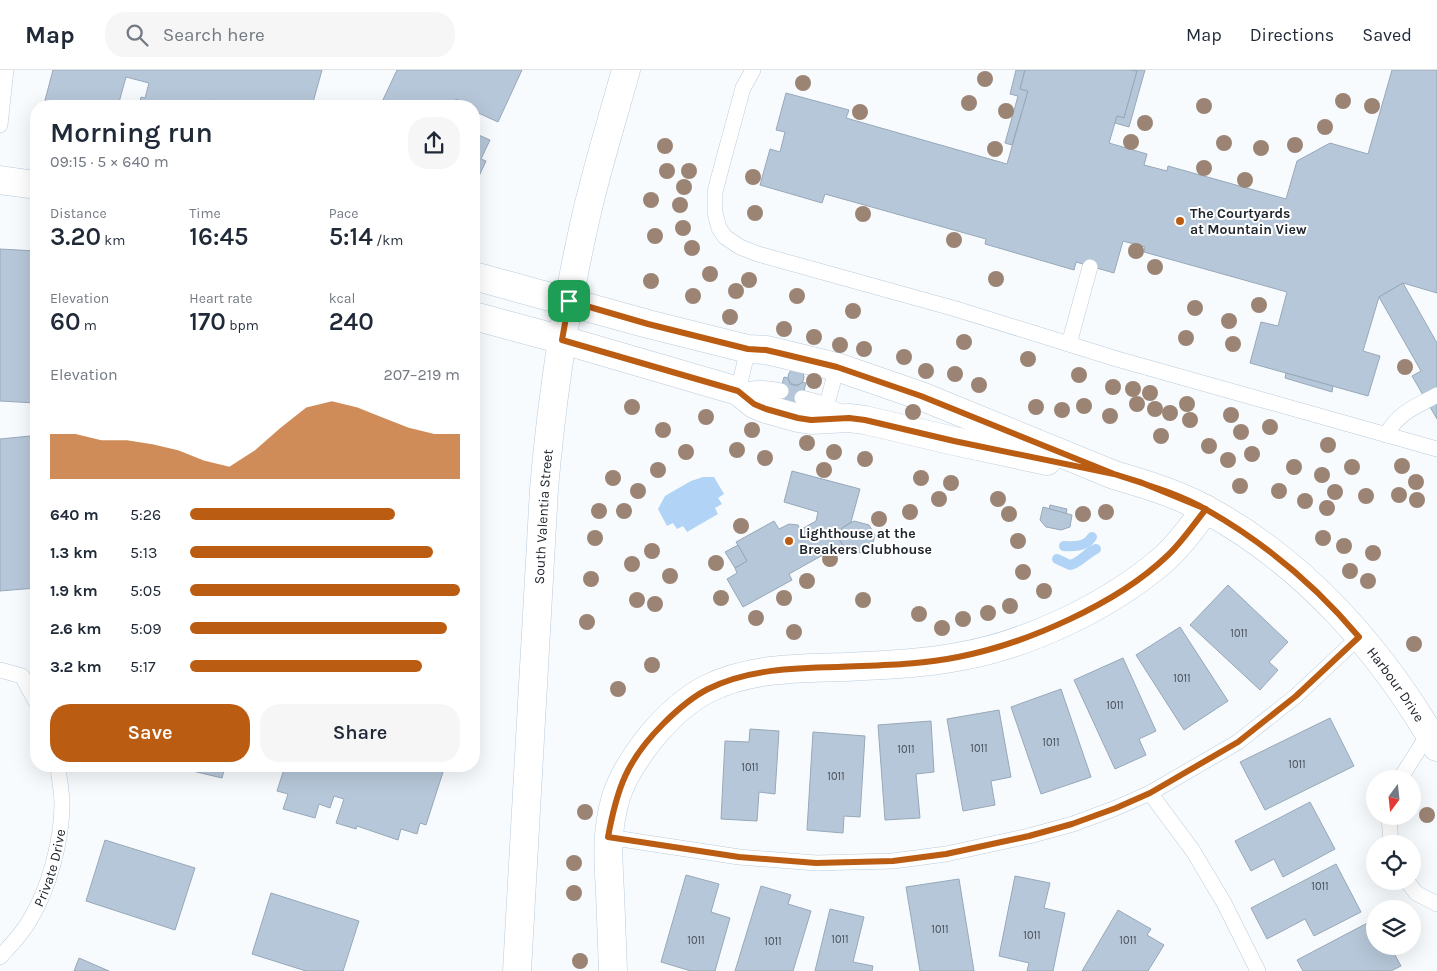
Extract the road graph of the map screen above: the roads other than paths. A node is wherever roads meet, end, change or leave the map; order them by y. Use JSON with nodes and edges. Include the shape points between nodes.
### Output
{"nodes":[{"id":1,"x":6,"y":70,"type":"edge"},
{"id":2,"x":626,"y":70,"type":"edge"},
{"id":3,"x":753,"y":70,"type":"edge"},
{"id":4,"x":0,"y":124,"type":"edge"},
{"id":5,"x":0,"y":180,"type":"edge"},
{"id":6,"x":30,"y":184,"type":"edge"},
{"id":7,"x":1090,"y":267,"type":"dead end"},
{"id":8,"x":480,"y":278,"type":"edge"},
{"id":9,"x":569,"y":301,"type":"junction"},
{"id":10,"x":480,"y":318,"type":"edge"},
{"id":11,"x":562,"y":340,"type":"junction"},
{"id":12,"x":1069,"y":344,"type":"junction"},
{"id":13,"x":748,"y":349,"type":"junction"},
{"id":14,"x":837,"y":367,"type":"junction"},
{"id":15,"x":738,"y":391,"type":"junction"},
{"id":16,"x":781,"y":391,"type":"dead end"},
{"id":17,"x":1437,"y":395,"type":"edge"},
{"id":18,"x":802,"y":398,"type":"dead end"},
{"id":19,"x":825,"y":413,"type":"junction"},
{"id":20,"x":1386,"y":435,"type":"junction"},
{"id":21,"x":1437,"y":449,"type":"edge"},
{"id":22,"x":1114,"y":474,"type":"junction"},
{"id":23,"x":1206,"y":509,"type":"junction"},
{"id":24,"x":1359,"y":637,"type":"junction"},
{"id":25,"x":0,"y":670,"type":"edge"},
{"id":26,"x":30,"y":691,"type":"edge"},
{"id":27,"x":1433,"y":740,"type":"edge"},
{"id":28,"x":1408,"y":770,"type":"edge"},
{"id":29,"x":59,"y":772,"type":"edge"},
{"id":30,"x":1150,"y":793,"type":"junction"},
{"id":31,"x":608,"y":837,"type":"junction"},
{"id":32,"x":1414,"y":890,"type":"edge"},
{"id":33,"x":1437,"y":904,"type":"edge"},
{"id":34,"x":0,"y":957,"type":"edge"},
{"id":35,"x":517,"y":971,"type":"edge"},
{"id":36,"x":612,"y":971,"type":"edge"},
{"id":37,"x":1258,"y":971,"type":"edge"}],
"edges":[{"from":1,"to":4,"type":"lane"},
{"from":2,"to":9,"type":"street","name":"South Valentia Street","via":[[588,206]]},
{"from":3,"to":12,"type":"lane","via":[[742,93],[715,192],[716,219],[725,237],[733,244]]},
{"from":5,"to":6,"type":"street"},
{"from":7,"to":12,"type":"lane"},
{"from":8,"to":9,"type":"street","name":"Harbour Drive"},
{"from":9,"to":11,"type":"street","name":"South Valentia Street"},
{"from":9,"to":13,"type":"street","name":"Harbour Drive"},
{"from":10,"to":11,"type":"street","name":"Harbour Drive"},
{"from":11,"to":15,"type":"street","name":"Harbour Drive"},
{"from":11,"to":35,"type":"street","name":"South Valentia Street","via":[[544,489]]},
{"from":12,"to":20,"type":"lane"},
{"from":13,"to":14,"type":"street","name":"Harbour Drive","via":[[766,350]]},
{"from":13,"to":15,"type":"lane"},
{"from":14,"to":19,"type":"lane"},
{"from":14,"to":22,"type":"street","name":"Harbour Drive","via":[[921,396]]},
{"from":15,"to":16,"type":"lane","via":[[751,388]]},
{"from":15,"to":19,"type":"street","name":"Harbour Drive","via":[[748,401],[766,409],[811,420]]},
{"from":17,"to":20,"type":"lane","via":[[1403,413]]},
{"from":18,"to":19,"type":"lane"},
{"from":19,"to":22,"type":"street","name":"Harbour Drive"},
{"from":20,"to":21,"type":"lane"},
{"from":22,"to":23,"type":"street","name":"Harbour Drive"},
{"from":23,"to":24,"type":"street","name":"Harbour Drive","via":[[1297,573]]},
{"from":23,"to":31,"type":"street","via":[[1169,555],[1133,582],[1086,611],[1019,641],[958,657],[923,662],[764,672],[707,689],[670,716],[634,760],[620,785]]},
{"from":24,"to":27,"type":"street","name":"Harbour Drive"},
{"from":24,"to":30,"type":"lane","via":[[1296,696],[1238,742]]},
{"from":25,"to":26,"type":"lane","via":[[22,676]]},
{"from":27,"to":28,"type":"lane","name":"Harbour Drive"},
{"from":29,"to":34,"type":"lane","name":"Private Drive","via":[[61,820],[46,887],[30,920]]},
{"from":30,"to":31,"type":"lane","via":[[1099,814],[1029,836],[946,854],[893,861],[776,861]]},
{"from":30,"to":37,"type":"lane","via":[[1193,851]]},
{"from":31,"to":36,"type":"street"},
{"from":32,"to":33,"type":"lane"}]}
